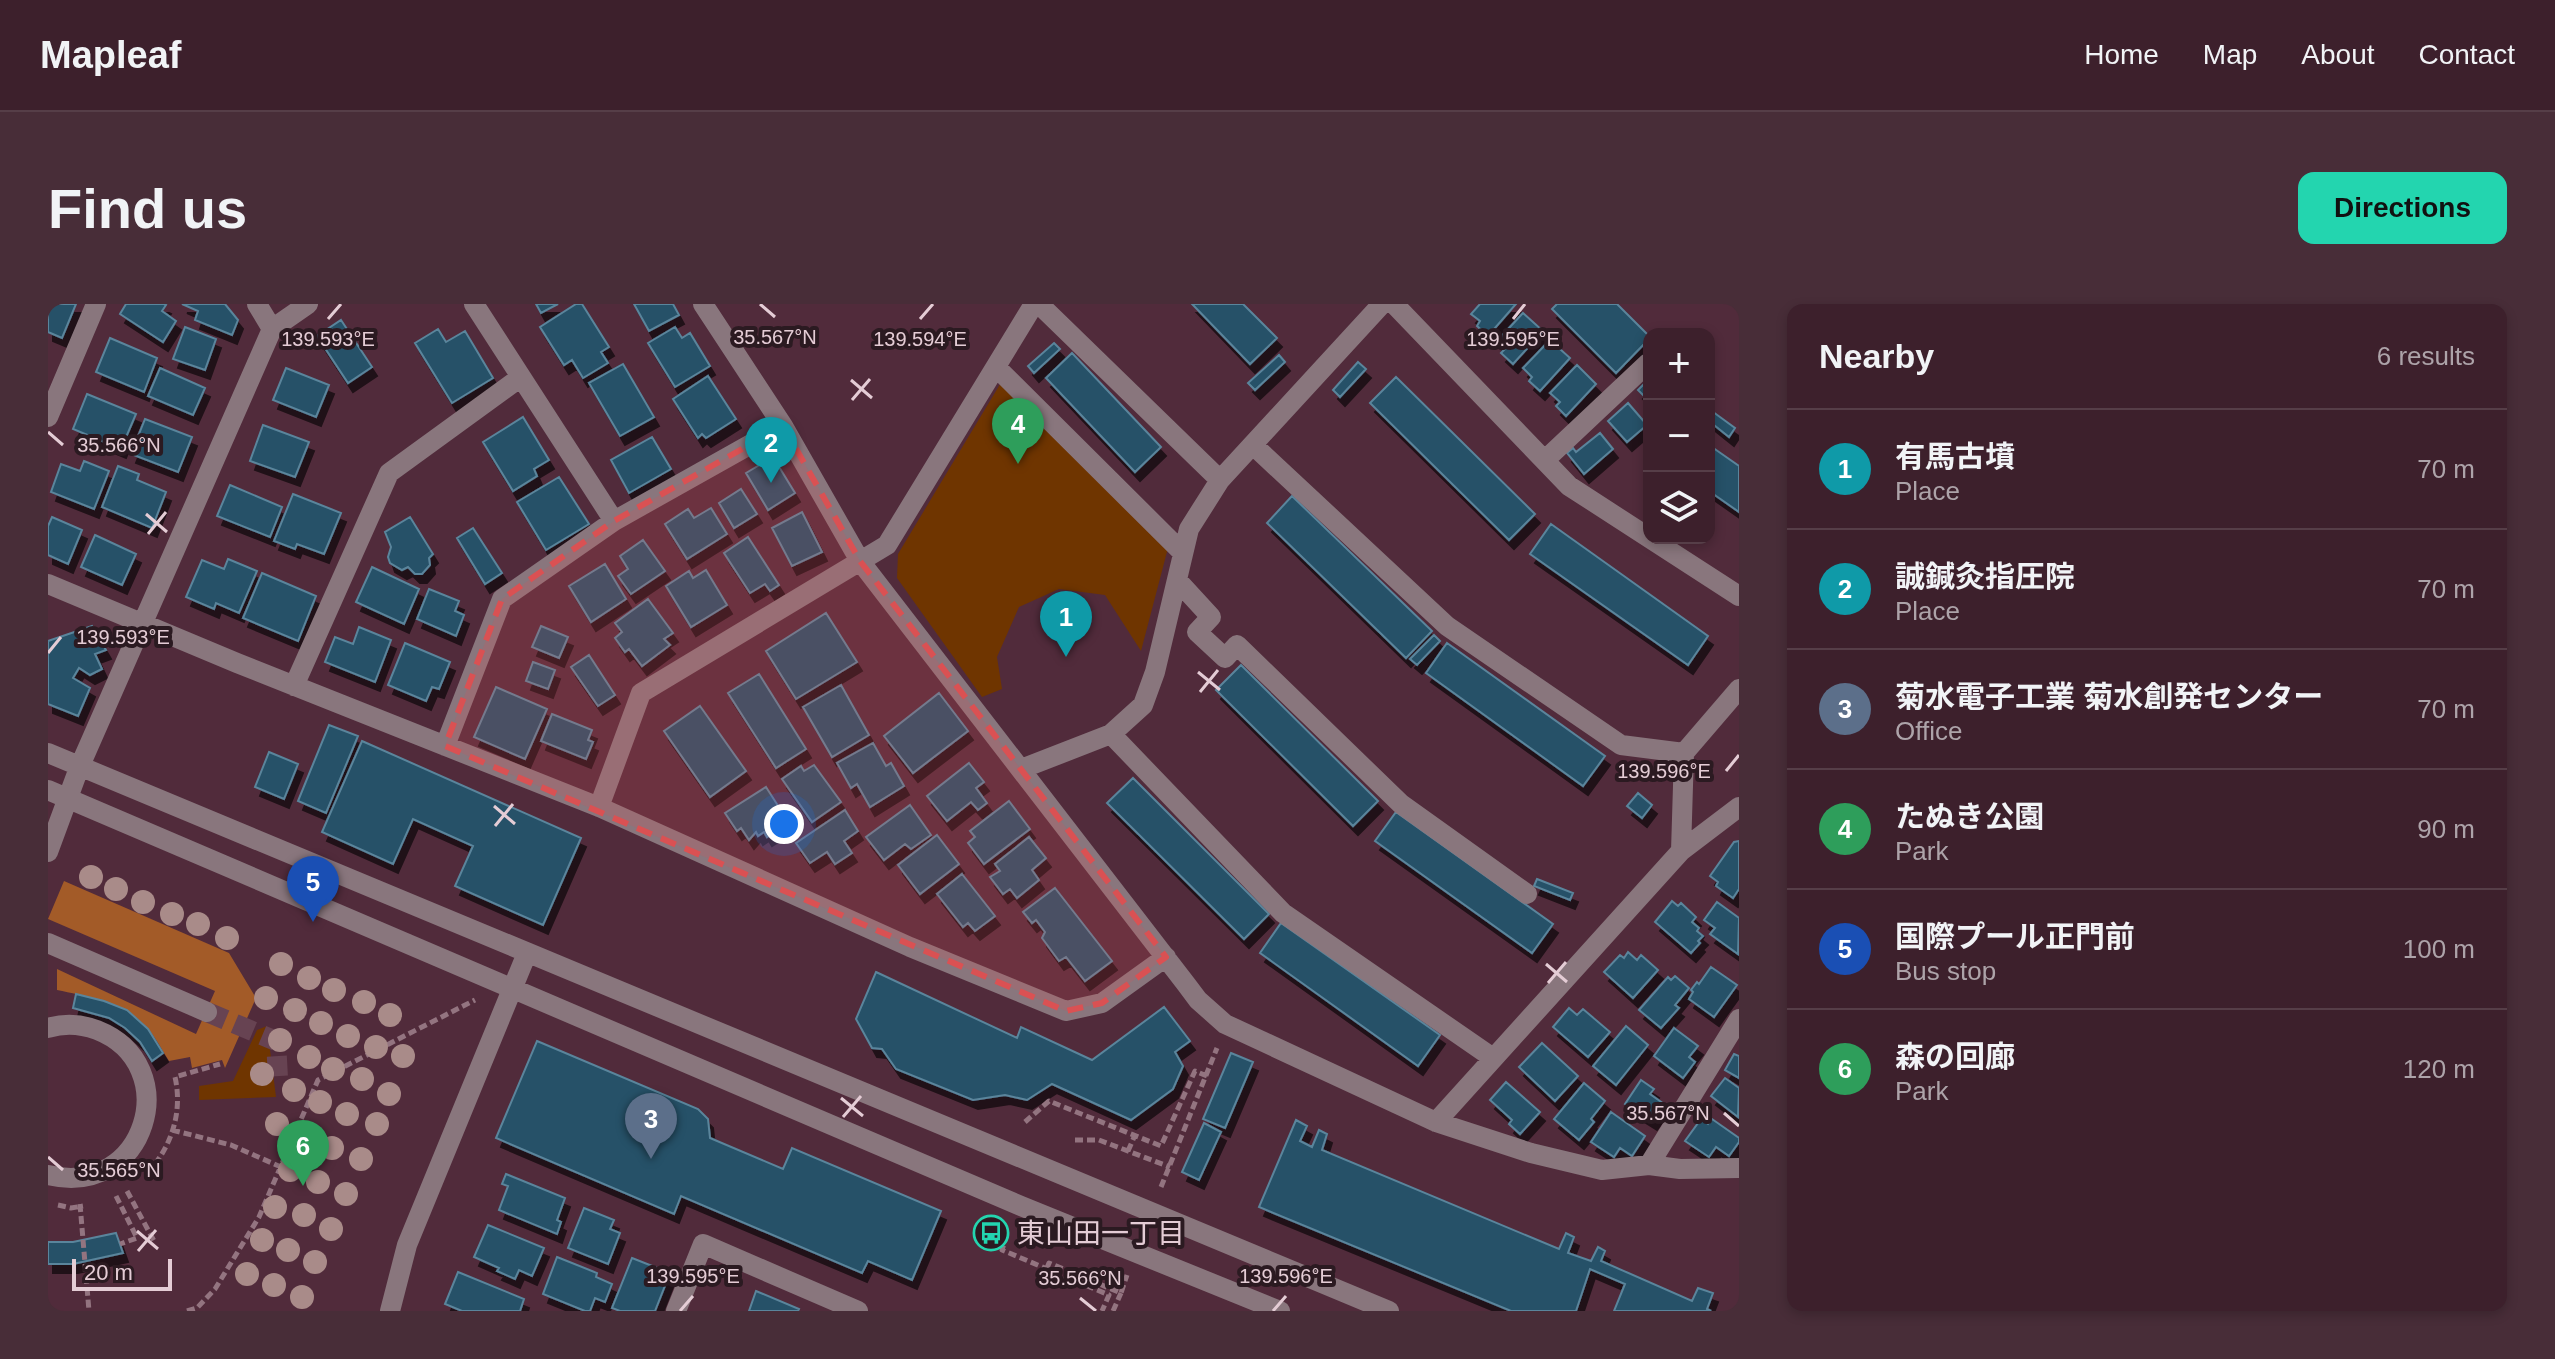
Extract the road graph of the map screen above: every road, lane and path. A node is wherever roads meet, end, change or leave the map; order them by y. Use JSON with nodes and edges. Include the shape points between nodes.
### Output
{"nodes":[{"id":1,"x":96,"y":304,"type":"edge"},
{"id":2,"x":257,"y":304,"type":"edge"},
{"id":3,"x":308,"y":304,"type":"edge"},
{"id":4,"x":474,"y":304,"type":"edge"},
{"id":5,"x":703,"y":304,"type":"edge"},
{"id":6,"x":1037,"y":304,"type":"edge"},
{"id":7,"x":1382,"y":304,"type":"edge"},
{"id":8,"x":1394,"y":304,"type":"edge"},
{"id":9,"x":272,"y":329,"type":"junction"},
{"id":10,"x":996,"y":367,"type":"junction"},
{"id":11,"x":1643,"y":368,"type":"edge"},
{"id":12,"x":521,"y":377,"type":"junction"},
{"id":13,"x":48,"y":417,"type":"edge"},
{"id":14,"x":783,"y":426,"type":"junction"},
{"id":15,"x":1253,"y":445,"type":"junction"},
{"id":16,"x":1545,"y":460,"type":"junction"},
{"id":17,"x":1220,"y":480,"type":"junction"},
{"id":18,"x":614,"y":521,"type":"junction"},
{"id":19,"x":1183,"y":553,"type":"junction"},
{"id":20,"x":860,"y":561,"type":"junction"},
{"id":21,"x":1177,"y":580,"type":"junction"},
{"id":22,"x":48,"y":584,"type":"edge"},
{"id":23,"x":1739,"y":596,"type":"edge"},
{"id":24,"x":143,"y":625,"type":"junction"},
{"id":25,"x":294,"y":686,"type":"junction"},
{"id":26,"x":1739,"y":689,"type":"edge"},
{"id":27,"x":1111,"y":734,"type":"junction"},
{"id":28,"x":445,"y":746,"type":"junction"},
{"id":29,"x":48,"y":753,"type":"edge"},
{"id":30,"x":1684,"y":753,"type":"junction"},
{"id":31,"x":79,"y":768,"type":"junction"},
{"id":32,"x":1021,"y":769,"type":"junction"},
{"id":33,"x":48,"y":790,"type":"edge"},
{"id":34,"x":68,"y":798,"type":"junction"},
{"id":35,"x":599,"y":807,"type":"junction"},
{"id":36,"x":1739,"y":807,"type":"edge"},
{"id":37,"x":1681,"y":851,"type":"junction"},
{"id":38,"x":48,"y":852,"type":"edge"},
{"id":39,"x":1527,"y":894,"type":"dead end"},
{"id":40,"x":48,"y":943,"type":"edge"},
{"id":41,"x":527,"y":953,"type":"junction"},
{"id":42,"x":1166,"y":957,"type":"junction"},
{"id":43,"x":512,"y":988,"type":"junction"},
{"id":44,"x":483,"y":996,"type":"dead end"},
{"id":45,"x":207,"y":1012,"type":"tunnel mouth"},
{"id":46,"x":1739,"y":1019,"type":"edge"},
{"id":47,"x":1225,"y":1024,"type":"junction"},
{"id":48,"x":48,"y":1028,"type":"edge"},
{"id":49,"x":1493,"y":1058,"type":"junction"},
{"id":50,"x":220,"y":1064,"type":"dead end"},
{"id":51,"x":192,"y":1071,"type":"dead end"},
{"id":52,"x":1207,"y":1076,"type":"junction"},
{"id":53,"x":1025,"y":1122,"type":"dead end"},
{"id":54,"x":1436,"y":1122,"type":"junction"},
{"id":55,"x":173,"y":1130,"type":"dead end"},
{"id":56,"x":1135,"y":1135,"type":"junction"},
{"id":57,"x":1075,"y":1140,"type":"dead end"},
{"id":58,"x":1128,"y":1151,"type":"junction"},
{"id":59,"x":1649,"y":1165,"type":"junction"},
{"id":60,"x":281,"y":1167,"type":"junction"},
{"id":61,"x":1170,"y":1167,"type":"junction"},
{"id":62,"x":1739,"y":1168,"type":"edge"},
{"id":63,"x":1167,"y":1174,"type":"dead end"},
{"id":64,"x":48,"y":1175,"type":"edge"},
{"id":65,"x":127,"y":1191,"type":"dead end"},
{"id":66,"x":116,"y":1196,"type":"dead end"},
{"id":67,"x":81,"y":1207,"type":"dead end"},
{"id":68,"x":1007,"y":1234,"type":"dead end"},
{"id":69,"x":154,"y":1241,"type":"dead end"},
{"id":70,"x":120,"y":1244,"type":"dead end"},
{"id":71,"x":1047,"y":1268,"type":"junction"},
{"id":72,"x":1126,"y":1276,"type":"dead end"},
{"id":73,"x":1121,"y":1293,"type":"junction"},
{"id":74,"x":197,"y":1309,"type":"edge"},
{"id":75,"x":89,"y":1311,"type":"edge"},
{"id":76,"x":187,"y":1311,"type":"edge"},
{"id":77,"x":390,"y":1311,"type":"edge"},
{"id":78,"x":676,"y":1311,"type":"edge"},
{"id":79,"x":858,"y":1311,"type":"edge"},
{"id":80,"x":1102,"y":1311,"type":"edge"},
{"id":81,"x":1113,"y":1311,"type":"edge"},
{"id":82,"x":1280,"y":1311,"type":"edge"},
{"id":83,"x":1389,"y":1311,"type":"edge"}],
"edges":[{"from":1,"to":13,"type":"street"},
{"from":2,"to":9,"type":"street"},
{"from":3,"to":9,"type":"street"},
{"from":4,"to":12,"type":"street"},
{"from":5,"to":14,"type":"street"},
{"from":6,"to":10,"type":"street"},
{"from":6,"to":17,"type":"street"},
{"from":7,"to":15,"type":"street"},
{"from":8,"to":16,"type":"street"},
{"from":9,"to":24,"type":"street"},
{"from":10,"to":19,"type":"street"},
{"from":10,"to":20,"type":"street","via":[[887,545]]},
{"from":11,"to":16,"type":"street"},
{"from":12,"to":18,"type":"street"},
{"from":12,"to":25,"type":"street","via":[[389,473]]},
{"from":14,"to":18,"type":"street"},
{"from":14,"to":20,"type":"street"},
{"from":15,"to":17,"type":"street"},
{"from":15,"to":30,"type":"street","via":[[1447,626],[1621,745]]},
{"from":16,"to":23,"type":"street","via":[[1569,486]]},
{"from":17,"to":19,"type":"street","via":[[1189,529]]},
{"from":18,"to":28,"type":"street","via":[[502,599]]},
{"from":19,"to":21,"type":"street"},
{"from":20,"to":32,"type":"street"},
{"from":20,"to":35,"type":"street","via":[[641,693]]},
{"from":21,"to":27,"type":"street","via":[[1143,705]]},
{"from":21,"to":39,"type":"street","via":[[1211,617],[1197,632],[1225,658],[1237,645],[1401,804]]},
{"from":22,"to":24,"type":"street"},
{"from":24,"to":25,"type":"street"},
{"from":24,"to":31,"type":"street"},
{"from":25,"to":28,"type":"street"},
{"from":26,"to":30,"type":"street"},
{"from":27,"to":32,"type":"street"},
{"from":27,"to":49,"type":"street","via":[[1283,913]]},
{"from":28,"to":35,"type":"street"},
{"from":29,"to":31,"type":"street"},
{"from":30,"to":37,"type":"street"},
{"from":31,"to":34,"type":"street"},
{"from":31,"to":41,"type":"street"},
{"from":32,"to":42,"type":"street"},
{"from":33,"to":34,"type":"street"},
{"from":34,"to":38,"type":"street"},
{"from":34,"to":43,"type":"street"},
{"from":35,"to":42,"type":"street","via":[[1066,1011],[1102,1003]]},
{"from":36,"to":37,"type":"street"},
{"from":37,"to":49,"type":"street"},
{"from":40,"to":45,"type":"street"},
{"from":41,"to":43,"type":"street"},
{"from":41,"to":83,"type":"street"},
{"from":42,"to":47,"type":"street","via":[[1198,1000]]},
{"from":43,"to":77,"type":"street","via":[[407,1245]]},
{"from":43,"to":82,"type":"street"},
{"from":44,"to":60,"type":"path","via":[[318,1080]]},
{"from":46,"to":59,"type":"street"},
{"from":47,"to":52,"type":"path"},
{"from":47,"to":54,"type":"street"},
{"from":48,"to":64,"type":"street","via":[[85,1026],[108,1035],[141,1071],[147,1097],[139,1135],[114,1165],[91,1177]]},
{"from":49,"to":54,"type":"street"},
{"from":50,"to":51,"type":"path"},
{"from":52,"to":56,"type":"path","via":[[1195,1071],[1161,1146]]},
{"from":52,"to":61,"type":"path"},
{"from":53,"to":56,"type":"path","via":[[1049,1101]]},
{"from":54,"to":59,"type":"street","via":[[1602,1170]]},
{"from":55,"to":60,"type":"path","via":[[231,1145]]},
{"from":56,"to":58,"type":"path"},
{"from":57,"to":58,"type":"path","via":[[1099,1140]]},
{"from":58,"to":61,"type":"path"},
{"from":59,"to":62,"type":"street"},
{"from":60,"to":74,"type":"path","via":[[259,1217]]},
{"from":61,"to":63,"type":"path"},
{"from":65,"to":69,"type":"path"},
{"from":66,"to":70,"type":"path","via":[[137,1238]]},
{"from":67,"to":75,"type":"path"},
{"from":68,"to":71,"type":"path","via":[[1002,1250]]},
{"from":71,"to":73,"type":"path","via":[[1049,1263]]},
{"from":71,"to":80,"type":"path","via":[[1109,1295]]},
{"from":72,"to":73,"type":"path"},
{"from":73,"to":81,"type":"path"},
{"from":74,"to":76,"type":"path"},
{"from":78,"to":79,"type":"street","via":[[703,1244]]}]}
